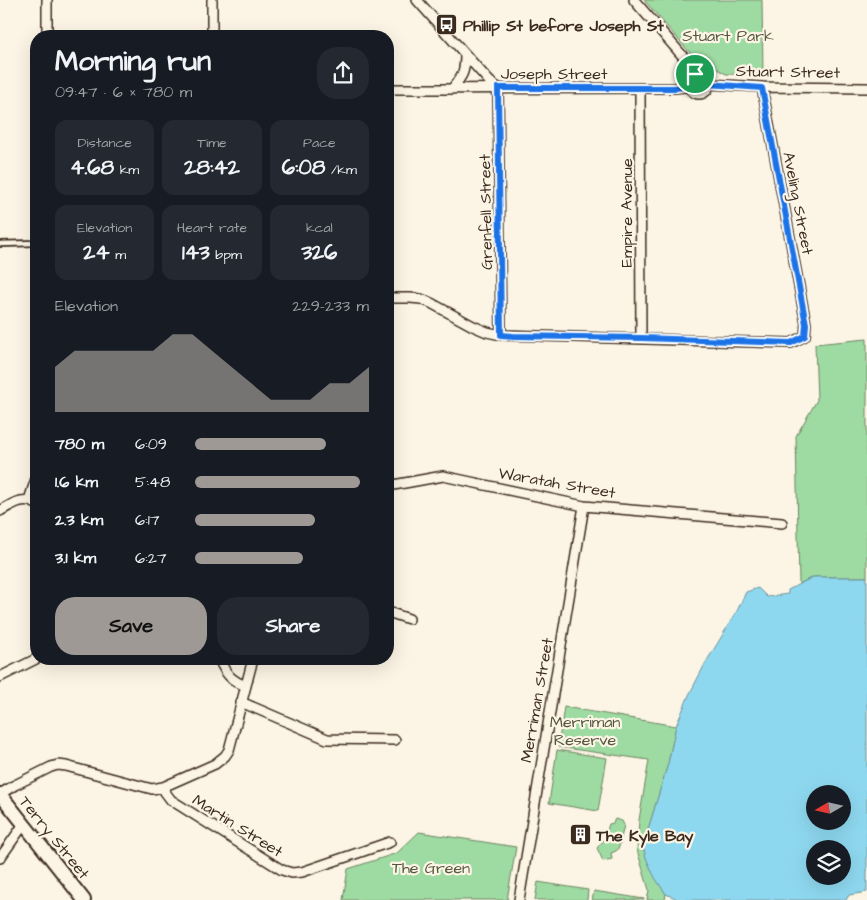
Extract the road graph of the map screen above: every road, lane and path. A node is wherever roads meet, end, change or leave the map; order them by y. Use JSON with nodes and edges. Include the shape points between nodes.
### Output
{"nodes":[{"id":1,"x":47,"y":0,"type":"edge"},
{"id":2,"x":212,"y":0,"type":"edge"},
{"id":3,"x":417,"y":0,"type":"edge"},
{"id":4,"x":634,"y":0,"type":"edge"},
{"id":5,"x":47,"y":30,"type":"edge"},
{"id":6,"x":212,"y":30,"type":"edge"},
{"id":7,"x":465,"y":54,"type":"junction"},
{"id":8,"x":695,"y":74,"type":"junction"},
{"id":9,"x":708,"y":84,"type":"junction"},
{"id":10,"x":689,"y":85,"type":"junction"},
{"id":11,"x":498,"y":88,"type":"junction"},
{"id":12,"x":640,"y":88,"type":"junction"},
{"id":13,"x":762,"y":88,"type":"junction"},
{"id":14,"x":867,"y":88,"type":"edge"},
{"id":15,"x":452,"y":89,"type":"junction"},
{"id":16,"x":394,"y":90,"type":"edge"},
{"id":17,"x":0,"y":244,"type":"edge"},
{"id":18,"x":30,"y":244,"type":"edge"},
{"id":19,"x":394,"y":298,"type":"edge"},
{"id":20,"x":501,"y":335,"type":"junction"},
{"id":21,"x":641,"y":338,"type":"junction"},
{"id":22,"x":394,"y":485,"type":"edge"},
{"id":23,"x":30,"y":502,"type":"edge"},
{"id":24,"x":584,"y":506,"type":"junction"},
{"id":25,"x":0,"y":511,"type":"edge"},
{"id":26,"x":782,"y":523,"type":"dead end"},
{"id":27,"x":394,"y":614,"type":"edge"},
{"id":28,"x":409,"y":619,"type":"dead end"},
{"id":29,"x":30,"y":662,"type":"edge"},
{"id":30,"x":222,"y":665,"type":"edge"},
{"id":31,"x":252,"y":665,"type":"edge"},
{"id":32,"x":0,"y":677,"type":"edge"},
{"id":33,"x":246,"y":686,"type":"junction"},
{"id":34,"x":241,"y":702,"type":"junction"},
{"id":35,"x":395,"y":740,"type":"dead end"},
{"id":36,"x":163,"y":787,"type":"junction"},
{"id":37,"x":0,"y":794,"type":"edge"},
{"id":38,"x":24,"y":824,"type":"junction"},
{"id":39,"x":390,"y":842,"type":"dead end"},
{"id":40,"x":0,"y":858,"type":"edge"},
{"id":41,"x":84,"y":900,"type":"edge"},
{"id":42,"x":519,"y":900,"type":"edge"}],
"edges":[{"from":1,"to":5,"type":"street"},
{"from":2,"to":6,"type":"street"},
{"from":3,"to":7,"type":"street"},
{"from":4,"to":8,"type":"street"},
{"from":7,"to":11,"type":"street"},
{"from":7,"to":15,"type":"street","via":[[465,69]]},
{"from":8,"to":9,"type":"street","via":[[704,76]]},
{"from":8,"to":10,"type":"street"},
{"from":9,"to":10,"type":"street","via":[[701,93],[694,92]]},
{"from":9,"to":13,"type":"street","name":"Stuart Street"},
{"from":10,"to":12,"type":"street","name":"Joseph Street"},
{"from":11,"to":12,"type":"street","name":"Joseph Street"},
{"from":11,"to":15,"type":"street","name":"Joseph Street"},
{"from":11,"to":20,"type":"street","name":"Grenfell Street"},
{"from":12,"to":21,"type":"street","name":"Empire Avenue"},
{"from":13,"to":14,"type":"street","name":"Stuart Street"},
{"from":13,"to":21,"type":"street","name":"Aveling Street","via":[[806,324],[805,336],[791,343]]},
{"from":15,"to":16,"type":"street","name":"Joseph Street"},
{"from":17,"to":18,"type":"lane"},
{"from":19,"to":20,"type":"street","via":[[421,299],[473,326]]},
{"from":20,"to":21,"type":"street"},
{"from":22,"to":24,"type":"street","name":"Waratah Street","via":[[443,476]]},
{"from":23,"to":25,"type":"street","via":[[19,501]]},
{"from":24,"to":26,"type":"street","name":"Waratah Street"},
{"from":24,"to":42,"type":"street","name":"Merriman Street"},
{"from":27,"to":28,"type":"street"},
{"from":29,"to":32,"type":"street"},
{"from":30,"to":33,"type":"street","via":[[235,682]]},
{"from":31,"to":33,"type":"street"},
{"from":33,"to":34,"type":"street"},
{"from":34,"to":35,"type":"street","via":[[327,739]]},
{"from":34,"to":36,"type":"street","via":[[225,756],[216,764]]},
{"from":36,"to":37,"type":"street","via":[[147,788],[58,766]]},
{"from":36,"to":39,"type":"street","name":"Martin Street","via":[[171,800],[282,870],[292,873]]},
{"from":37,"to":38,"type":"street","name":"Terry Street"},
{"from":38,"to":40,"type":"street"},
{"from":38,"to":41,"type":"street","name":"Terry Street"}]}
